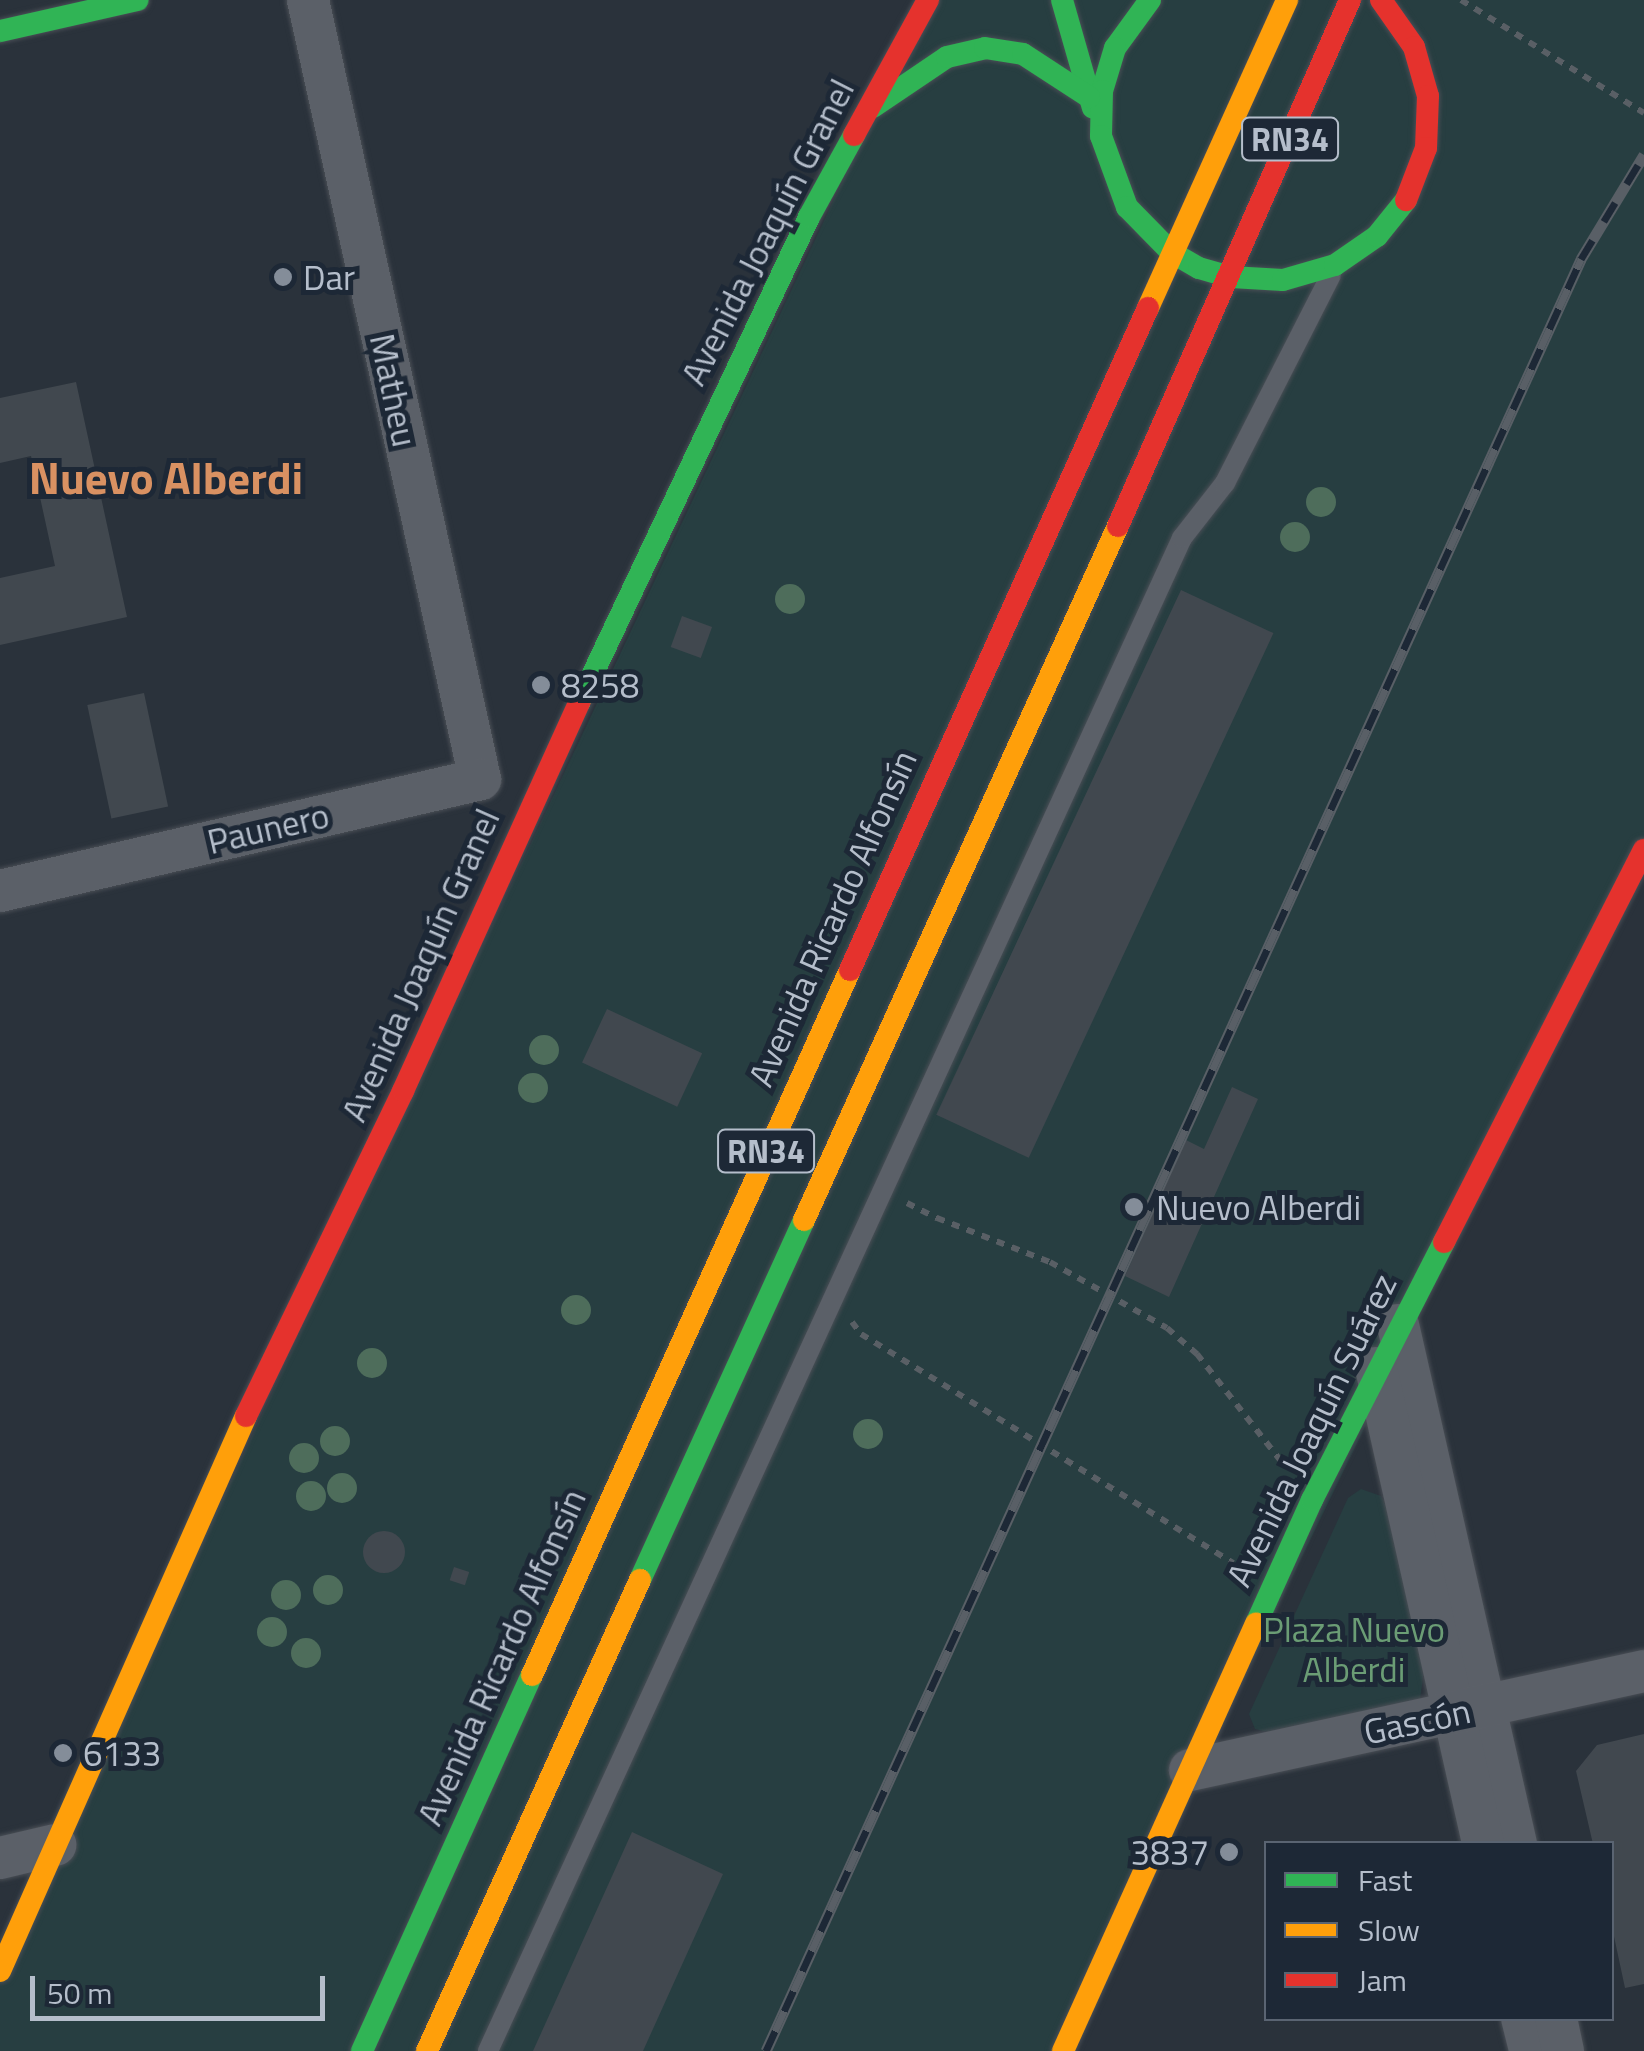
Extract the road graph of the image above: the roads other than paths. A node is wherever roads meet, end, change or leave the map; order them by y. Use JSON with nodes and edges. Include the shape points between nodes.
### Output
{"nodes":[{"id":1,"x":138,"y":0,"type":"edge"},
{"id":2,"x":308,"y":0,"type":"edge"},
{"id":3,"x":928,"y":0,"type":"edge"},
{"id":4,"x":1062,"y":0,"type":"edge"},
{"id":5,"x":1150,"y":0,"type":"edge"},
{"id":6,"x":1288,"y":0,"type":"edge"},
{"id":7,"x":1350,"y":0,"type":"edge"},
{"id":8,"x":1380,"y":0,"type":"edge"},
{"id":9,"x":0,"y":31,"type":"edge"},
{"id":10,"x":1089,"y":97,"type":"junction"},
{"id":11,"x":863,"y":115,"type":"junction"},
{"id":12,"x":1102,"y":136,"type":"junction"},
{"id":13,"x":1172,"y":252,"type":"junction"},
{"id":14,"x":1335,"y":266,"type":"junction"},
{"id":15,"x":1230,"y":278,"type":"junction"},
{"id":16,"x":480,"y":779,"type":"junction"},
{"id":17,"x":526,"y":816,"type":"junction"},
{"id":18,"x":1644,"y":850,"type":"edge"},
{"id":19,"x":0,"y":891,"type":"edge"},
{"id":20,"x":1398,"y":1325,"type":"junction"},
{"id":21,"x":1376,"y":1368,"type":"junction"},
{"id":22,"x":1644,"y":1672,"type":"edge"},
{"id":23,"x":1469,"y":1710,"type":"junction"},
{"id":24,"x":1190,"y":1770,"type":"junction"},
{"id":25,"x":1483,"y":1841,"type":"edge"},
{"id":26,"x":1515,"y":1841,"type":"edge"},
{"id":27,"x":55,"y":1845,"type":"junction"},
{"id":28,"x":0,"y":1858,"type":"edge"},
{"id":29,"x":0,"y":1905,"type":"edge"},
{"id":30,"x":5,"y":1960,"type":"edge"},
{"id":31,"x":1523,"y":2021,"type":"edge"},
{"id":32,"x":1557,"y":2021,"type":"edge"},
{"id":33,"x":362,"y":2051,"type":"edge"},
{"id":34,"x":427,"y":2051,"type":"edge"},
{"id":35,"x":488,"y":2051,"type":"edge"},
{"id":36,"x":1064,"y":2051,"type":"edge"},
{"id":37,"x":1530,"y":2051,"type":"edge"},
{"id":38,"x":1563,"y":2051,"type":"edge"}],
"edges":[{"from":1,"to":9,"type":"main road"},
{"from":2,"to":16,"type":"street","name":"Matheu"},
{"from":3,"to":11,"type":"main road","name":"Avenida Joaquín Granel"},
{"from":4,"to":10,"type":"main road"},
{"from":5,"to":12,"type":"main road","via":[[1115,48],[1102,91]]},
{"from":6,"to":13,"type":"main road","name":"Avenida Ricardo Alfonsín","number":"RN34"},
{"from":7,"to":15,"type":"main road","number":"RN34"},
{"from":8,"to":14,"type":"main road","via":[[1414,47],[1428,96],[1426,148],[1409,196],[1377,236]]},
{"from":10,"to":11,"type":"main road","via":[[1023,54],[986,48],[947,57]]},
{"from":10,"to":12,"type":"main road"},
{"from":11,"to":17,"type":"main road","name":"Avenida Joaquín Granel"},
{"from":12,"to":13,"type":"main road","via":[[1127,207]]},
{"from":13,"to":15,"type":"main road"},
{"from":13,"to":33,"type":"main road","name":"Avenida Ricardo Alfonsín","number":"RN34"},
{"from":14,"to":15,"type":"main road","via":[[1283,280]]},
{"from":14,"to":35,"type":"lane","via":[[1225,483],[1182,538]]},
{"from":15,"to":34,"type":"main road","number":"RN34"},
{"from":16,"to":17,"type":"street"},
{"from":16,"to":19,"type":"street","name":"Paunero"},
{"from":17,"to":27,"type":"main road","name":"Avenida Joaquín Granel","via":[[403,1091],[210,1490]]},
{"from":18,"to":20,"type":"main road","name":"Avenida Joaquín Suárez"},
{"from":20,"to":21,"type":"main road","name":"Avenida Joaquín Suárez"},
{"from":20,"to":23,"type":"street"},
{"from":21,"to":23,"type":"street"},
{"from":21,"to":24,"type":"main road","name":"Avenida Joaquín Suárez"},
{"from":22,"to":23,"type":"street","name":"Gascón"},
{"from":23,"to":24,"type":"street","name":"Gascón"},
{"from":23,"to":25,"type":"street"},
{"from":23,"to":26,"type":"street"},
{"from":24,"to":36,"type":"main road","name":"Avenida Joaquín Suárez"},
{"from":27,"to":28,"type":"street"},
{"from":27,"to":30,"type":"main road","name":"Avenida Joaquín Granel"},
{"from":29,"to":30,"type":"street"},
{"from":31,"to":37,"type":"street"},
{"from":32,"to":38,"type":"street"}]}
